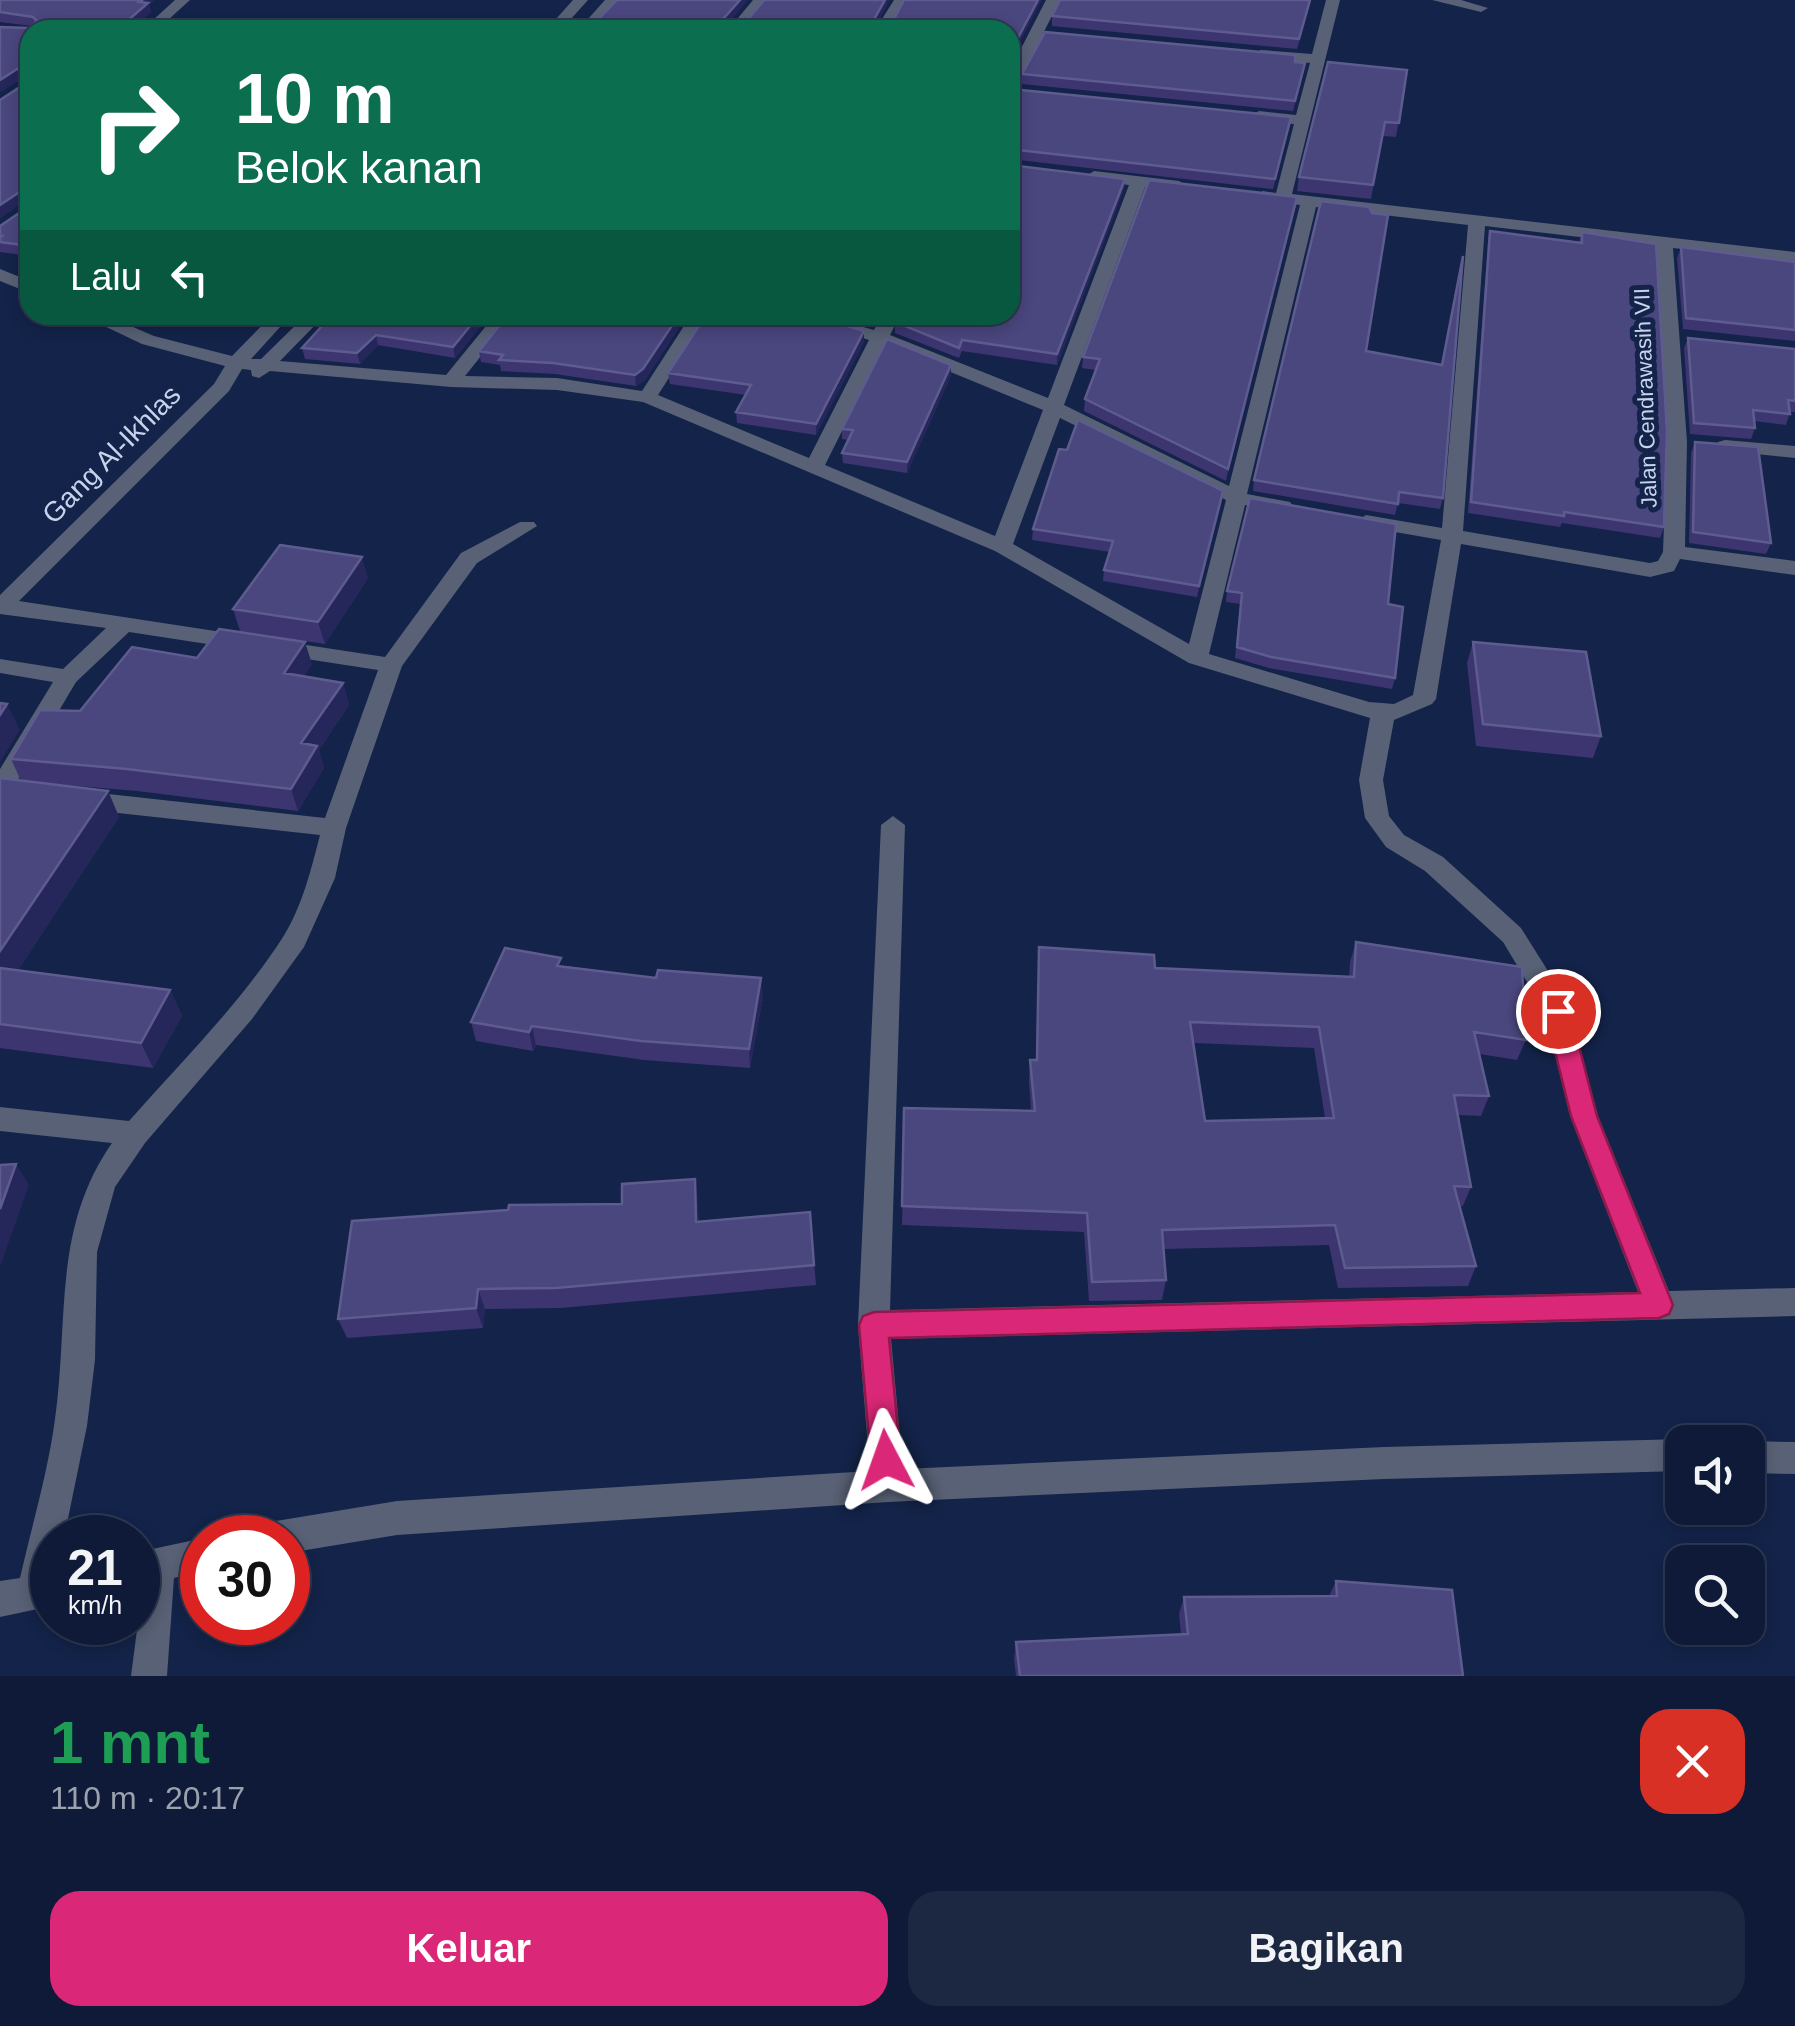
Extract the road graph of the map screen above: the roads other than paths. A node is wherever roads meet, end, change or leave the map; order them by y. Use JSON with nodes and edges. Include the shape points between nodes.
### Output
{"nodes":[{"id":1,"x":183,"y":0,"type":"edge"},
{"id":2,"x":581,"y":0,"type":"edge"},
{"id":3,"x":613,"y":0,"type":"edge"},
{"id":4,"x":760,"y":0,"type":"edge"},
{"id":5,"x":1054,"y":0,"type":"edge"},
{"id":6,"x":1333,"y":0,"type":"edge"},
{"id":7,"x":1439,"y":0,"type":"edge"},
{"id":8,"x":1481,"y":8,"type":"dead end"},
{"id":9,"x":160,"y":20,"type":"edge"},
{"id":10,"x":562,"y":20,"type":"edge"},
{"id":11,"x":594,"y":20,"type":"edge"},
{"id":12,"x":744,"y":20,"type":"edge"},
{"id":13,"x":1037,"y":32,"type":"junction"},
{"id":14,"x":1056,"y":33,"type":"edge"},
{"id":15,"x":1244,"y":52,"type":"edge"},
{"id":16,"x":1319,"y":59,"type":"junction"},
{"id":17,"x":1020,"y":67,"type":"edge"},
{"id":18,"x":1020,"y":90,"type":"edge"},
{"id":19,"x":1030,"y":93,"type":"edge"},
{"id":20,"x":1244,"y":114,"type":"edge"},
{"id":21,"x":1303,"y":120,"type":"junction"},
{"id":22,"x":1084,"y":175,"type":"edge"},
{"id":23,"x":1139,"y":181,"type":"junction"},
{"id":24,"x":1193,"y":188,"type":"edge"},
{"id":25,"x":1247,"y":194,"type":"edge"},
{"id":26,"x":1283,"y":198,"type":"junction"},
{"id":27,"x":1309,"y":201,"type":"junction"},
{"id":28,"x":1478,"y":220,"type":"junction"},
{"id":29,"x":1664,"y":242,"type":"junction"},
{"id":30,"x":1795,"y":257,"type":"edge"},
{"id":31,"x":113,"y":325,"type":"edge"},
{"id":32,"x":272,"y":325,"type":"edge"},
{"id":33,"x":307,"y":325,"type":"edge"},
{"id":34,"x":497,"y":325,"type":"edge"},
{"id":35,"x":694,"y":325,"type":"edge"},
{"id":36,"x":837,"y":325,"type":"edge"},
{"id":37,"x":886,"y":325,"type":"edge"},
{"id":38,"x":880,"y":337,"type":"junction"},
{"id":39,"x":236,"y":363,"type":"junction"},
{"id":40,"x":267,"y":367,"type":"junction"},
{"id":41,"x":451,"y":381,"type":"junction"},
{"id":42,"x":222,"y":387,"type":"junction"},
{"id":43,"x":647,"y":398,"type":"junction"},
{"id":44,"x":1054,"y":407,"type":"junction"},
{"id":45,"x":1676,"y":442,"type":"junction"},
{"id":46,"x":1795,"y":452,"type":"edge"},
{"id":47,"x":815,"y":465,"type":"junction"},
{"id":48,"x":1238,"y":498,"type":"junction"},
{"id":49,"x":1296,"y":508,"type":"edge"},
{"id":50,"x":1335,"y":516,"type":"edge"},
{"id":51,"x":528,"y":526,"type":"dead end"},
{"id":52,"x":1452,"y":537,"type":"junction"},
{"id":53,"x":1002,"y":546,"type":"junction"},
{"id":54,"x":1674,"y":552,"type":"junction"},
{"id":55,"x":1795,"y":568,"type":"edge"},
{"id":56,"x":1,"y":606,"type":"edge"},
{"id":57,"x":124,"y":624,"type":"junction"},
{"id":58,"x":1198,"y":658,"type":"junction"},
{"id":59,"x":391,"y":665,"type":"junction"},
{"id":60,"x":0,"y":666,"type":"edge"},
{"id":61,"x":68,"y":678,"type":"junction"},
{"id":62,"x":1383,"y":713,"type":"junction"},
{"id":63,"x":7,"y":791,"type":"edge"},
{"id":64,"x":59,"y":798,"type":"edge"},
{"id":65,"x":894,"y":826,"type":"dead end"},
{"id":66,"x":334,"y":828,"type":"junction"},
{"id":67,"x":0,"y":1120,"type":"edge"},
{"id":68,"x":135,"y":1134,"type":"junction"},
{"id":69,"x":1795,"y":1302,"type":"edge"},
{"id":70,"x":1659,"y":1305,"type":"junction"},
{"id":71,"x":876,"y":1334,"type":"junction"},
{"id":72,"x":1665,"y":1456,"type":"edge"},
{"id":73,"x":1765,"y":1457,"type":"edge"},
{"id":74,"x":1795,"y":1458,"type":"edge"},
{"id":75,"x":887,"y":1473,"type":"junction"},
{"id":76,"x":49,"y":1515,"type":"edge"},
{"id":77,"x":310,"y":1532,"type":"edge"},
{"id":78,"x":149,"y":1645,"type":"edge"},
{"id":79,"x":149,"y":1676,"type":"edge"}],
"edges":[{"from":1,"to":9,"type":"street"},
{"from":2,"to":10,"type":"street"},
{"from":3,"to":11,"type":"street"},
{"from":4,"to":12,"type":"street"},
{"from":5,"to":13,"type":"street"},
{"from":6,"to":16,"type":"street"},
{"from":7,"to":8,"type":"street"},
{"from":13,"to":14,"type":"street"},
{"from":13,"to":17,"type":"street"},
{"from":15,"to":16,"type":"street"},
{"from":16,"to":21,"type":"street"},
{"from":18,"to":19,"type":"street"},
{"from":20,"to":21,"type":"street"},
{"from":21,"to":26,"type":"street"},
{"from":22,"to":23,"type":"street"},
{"from":23,"to":24,"type":"street"},
{"from":23,"to":44,"type":"street"},
{"from":25,"to":26,"type":"street"},
{"from":26,"to":27,"type":"street"},
{"from":27,"to":28,"type":"street"},
{"from":27,"to":48,"type":"street"},
{"from":28,"to":29,"type":"street"},
{"from":28,"to":52,"type":"street"},
{"from":29,"to":30,"type":"street"},
{"from":29,"to":45,"type":"street","name":"Jalan Cendrawasih VII","via":[[1679,338]]},
{"from":31,"to":39,"type":"street"},
{"from":32,"to":39,"type":"street","name":"Gang Al-Ikhlas"},
{"from":33,"to":40,"type":"street","name":"Gang Al-Ikhlas"},
{"from":34,"to":41,"type":"street"},
{"from":35,"to":43,"type":"street"},
{"from":36,"to":38,"type":"street"},
{"from":37,"to":38,"type":"street"},
{"from":38,"to":44,"type":"street"},
{"from":38,"to":47,"type":"street"},
{"from":39,"to":40,"type":"street"},
{"from":39,"to":42,"type":"street","name":"Gang Al-Ikhlas"},
{"from":40,"to":41,"type":"street"},
{"from":40,"to":42,"type":"street","name":"Gang Al-Ikhlas"},
{"from":41,"to":43,"type":"street","via":[[558,384]]},
{"from":42,"to":56,"type":"street","name":"Gang Al-Ikhlas"},
{"from":43,"to":47,"type":"street"},
{"from":44,"to":48,"type":"street"},
{"from":44,"to":53,"type":"street"},
{"from":45,"to":46,"type":"street"},
{"from":45,"to":54,"type":"street","name":"Jalan Cendrawasih VII"},
{"from":47,"to":53,"type":"street"},
{"from":48,"to":49,"type":"street"},
{"from":48,"to":58,"type":"street"},
{"from":50,"to":52,"type":"street"},
{"from":51,"to":59,"type":"street","via":[[469,558]]},
{"from":52,"to":54,"type":"street","via":[[1650,570],[1666,566]]},
{"from":52,"to":62,"type":"street","via":[[1424,699]]},
{"from":53,"to":58,"type":"street"},
{"from":54,"to":55,"type":"street"},
{"from":56,"to":57,"type":"street"},
{"from":57,"to":59,"type":"street"},
{"from":57,"to":61,"type":"street"},
{"from":58,"to":62,"type":"street"},
{"from":59,"to":66,"type":"street"},
{"from":60,"to":61,"type":"street"},
{"from":61,"to":63,"type":"street"},
{"from":62,"to":70,"type":"street","via":[[1371,780],[1376,818],[1396,842],[1434,864],[1512,935],[1558,1011],[1584,1116]]},
{"from":64,"to":66,"type":"street"},
{"from":65,"to":71,"type":"street"},
{"from":66,"to":68,"type":"street","via":[[296,940]]},
{"from":67,"to":68,"type":"street"},
{"from":68,"to":76,"type":"street","via":[[101,1183],[82,1252],[72,1426]]},
{"from":69,"to":70,"type":"street"},
{"from":70,"to":71,"type":"street"},
{"from":71,"to":75,"type":"street"},
{"from":72,"to":75,"type":"street"},
{"from":73,"to":74,"type":"street"},
{"from":75,"to":77,"type":"street","via":[[397,1518]]},
{"from":78,"to":79,"type":"street"}]}
